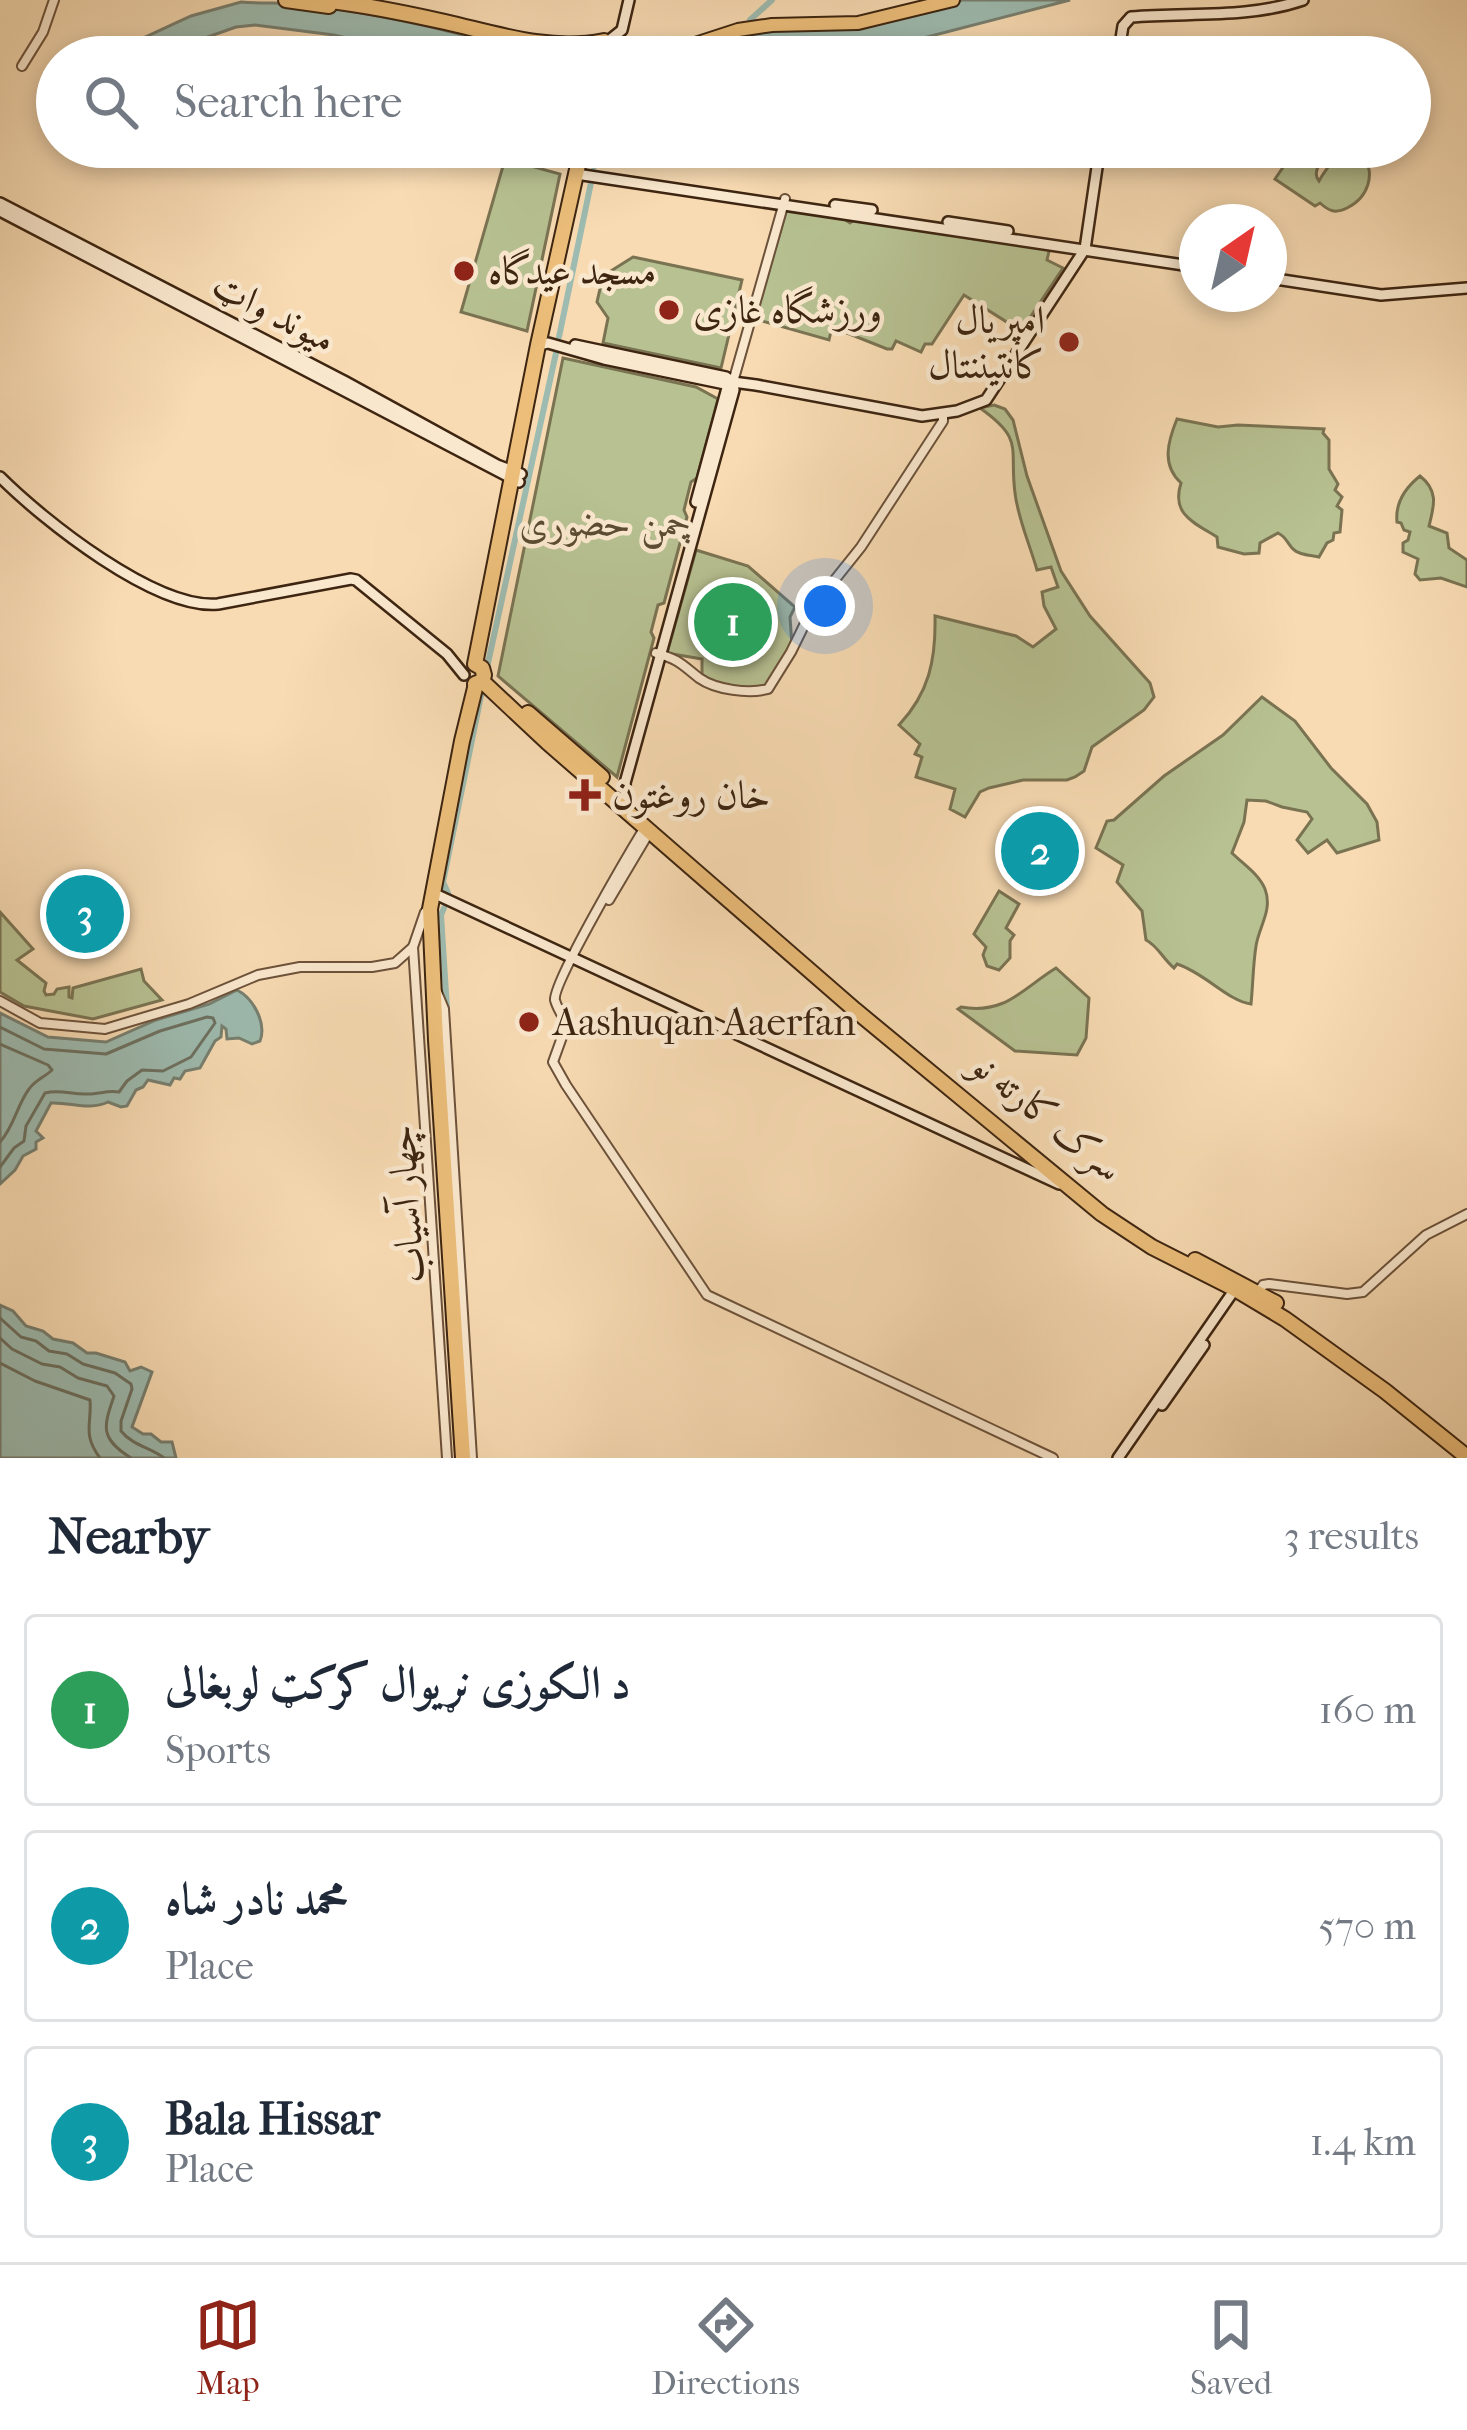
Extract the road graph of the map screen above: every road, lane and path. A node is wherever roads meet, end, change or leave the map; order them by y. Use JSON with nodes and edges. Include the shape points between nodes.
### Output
{"nodes":[{"id":1,"x":54,"y":0,"type":"edge"},
{"id":2,"x":286,"y":0,"type":"edge"},
{"id":3,"x":324,"y":0,"type":"edge"},
{"id":4,"x":627,"y":0,"type":"edge"},
{"id":5,"x":953,"y":0,"type":"edge"},
{"id":6,"x":1290,"y":0,"type":"edge"},
{"id":7,"x":1303,"y":0,"type":"edge"},
{"id":8,"x":38,"y":36,"type":"edge"},
{"id":9,"x":475,"y":36,"type":"edge"},
{"id":10,"x":500,"y":36,"type":"edge"},
{"id":11,"x":617,"y":36,"type":"edge"},
{"id":12,"x":721,"y":36,"type":"edge"},
{"id":13,"x":1119,"y":36,"type":"edge"},
{"id":14,"x":1121,"y":36,"type":"edge"},
{"id":15,"x":36,"y":42,"type":"edge"},
{"id":16,"x":22,"y":66,"type":"dead end"},
{"id":17,"x":581,"y":168,"type":"edge"},
{"id":18,"x":584,"y":168,"type":"edge"},
{"id":19,"x":1099,"y":168,"type":"edge"},
{"id":20,"x":584,"y":173,"type":"junction"},
{"id":21,"x":785,"y":202,"type":"junction"},
{"id":22,"x":0,"y":207,"type":"edge"},
{"id":23,"x":1088,"y":247,"type":"junction"},
{"id":24,"x":1179,"y":262,"type":"edge"},
{"id":25,"x":1287,"y":278,"type":"edge"},
{"id":26,"x":1467,"y":285,"type":"edge"},
{"id":27,"x":552,"y":302,"type":"junction"},
{"id":28,"x":546,"y":340,"type":"junction"},
{"id":29,"x":733,"y":382,"type":"junction"},
{"id":30,"x":943,"y":414,"type":"junction"},
{"id":31,"x":0,"y":477,"type":"edge"},
{"id":32,"x":516,"y":477,"type":"junction"},
{"id":33,"x":658,"y":654,"type":"junction"},
{"id":34,"x":475,"y":677,"type":"junction"},
{"id":35,"x":623,"y":801,"type":"junction"},
{"id":36,"x":647,"y":829,"type":"junction"},
{"id":37,"x":432,"y":901,"type":"junction"},
{"id":38,"x":413,"y":946,"type":"junction"},
{"id":39,"x":431,"y":946,"type":"junction"},
{"id":40,"x":574,"y":957,"type":"junction"},
{"id":41,"x":433,"y":986,"type":"junction"},
{"id":42,"x":0,"y":1001,"type":"edge"},
{"id":43,"x":439,"y":1150,"type":"junction"},
{"id":44,"x":1054,"y":1170,"type":"junction"},
{"id":45,"x":1074,"y":1192,"type":"junction"},
{"id":46,"x":1467,"y":1214,"type":"edge"},
{"id":47,"x":1238,"y":1291,"type":"junction"},
{"id":48,"x":1259,"y":1292,"type":"junction"},
{"id":49,"x":1303,"y":1326,"type":"junction"},
{"id":50,"x":1334,"y":1353,"type":"junction"},
{"id":51,"x":1467,"y":1447,"type":"edge"},
{"id":52,"x":1467,"y":1457,"type":"edge"},
{"id":53,"x":459,"y":1458,"type":"edge"},
{"id":54,"x":1053,"y":1458,"type":"edge"},
{"id":55,"x":1121,"y":1458,"type":"edge"}],
"edges":[{"from":1,"to":8,"type":"street"},
{"from":2,"to":9,"type":"highway"},
{"from":3,"to":10,"type":"highway"},
{"from":4,"to":11,"type":"main road"},
{"from":5,"to":12,"type":"main road","via":[[858,23],[772,25]]},
{"from":6,"to":13,"type":"main road","via":[[1136,11],[1121,17]]},
{"from":7,"to":14,"type":"main road","via":[[1246,13],[1131,17]]},
{"from":15,"to":16,"type":"street"},
{"from":17,"to":27,"type":"highway"},
{"from":18,"to":20,"type":"highway"},
{"from":19,"to":23,"type":"main road"},
{"from":20,"to":21,"type":"main road"},
{"from":20,"to":27,"type":"highway"},
{"from":21,"to":23,"type":"main road"},
{"from":21,"to":29,"type":"street"},
{"from":22,"to":32,"type":"main road","name":"میوند واټ"},
{"from":23,"to":24,"type":"main road"},
{"from":23,"to":30,"type":"main road","via":[[990,394]]},
{"from":25,"to":26,"type":"main road","via":[[1382,289]]},
{"from":27,"to":28,"type":"highway","name":"چهار آسیاب"},
{"from":28,"to":29,"type":"main road"},
{"from":28,"to":32,"type":"highway","name":"چهار آسیاب"},
{"from":29,"to":30,"type":"main road"},
{"from":29,"to":33,"type":"main road"},
{"from":30,"to":33,"type":"street","via":[[861,547],[805,619],[768,689],[707,682]]},
{"from":31,"to":34,"type":"main road","via":[[60,529],[175,597],[207,605],[351,579]]},
{"from":32,"to":34,"type":"highway","name":"چهار آسیاب"},
{"from":33,"to":35,"type":"main road"},
{"from":34,"to":35,"type":"highway","name":"سرک کارته نو"},
{"from":34,"to":37,"type":"highway","name":"چهار آسیاب"},
{"from":35,"to":36,"type":"highway","name":"سرک کارته نو"},
{"from":35,"to":44,"type":"highway","name":"سرک کارته نو"},
{"from":36,"to":40,"type":"street"},
{"from":36,"to":44,"type":"highway","name":"سرک کارته نو"},
{"from":37,"to":38,"type":"street"},
{"from":37,"to":39,"type":"highway","name":"چهار آسیاب"},
{"from":37,"to":40,"type":"main road"},
{"from":38,"to":42,"type":"street","via":[[387,965],[258,975],[105,1029],[40,1024]]},
{"from":38,"to":53,"type":"street"},
{"from":39,"to":41,"type":"highway","name":"چهار آسیاب"},
{"from":39,"to":43,"type":"highway","name":"چهار آسیاب","via":[[427,1014]]},
{"from":40,"to":45,"type":"main road"},
{"from":40,"to":54,"type":"street","via":[[555,999],[566,1026],[554,1066],[707,1295]]},
{"from":41,"to":43,"type":"highway","name":"چهار آسیاب"},
{"from":41,"to":53,"type":"street","via":[[444,1009]]},
{"from":43,"to":53,"type":"highway","name":"چهار آسیاب"},
{"from":44,"to":45,"type":"highway","name":"سرک کارته نو"},
{"from":44,"to":48,"type":"highway","name":"سرک کارته نو","via":[[1154,1238]]},
{"from":45,"to":47,"type":"highway","name":"سرک کارته نو","via":[[1137,1238]]},
{"from":46,"to":48,"type":"street","via":[[1426,1234],[1363,1292],[1269,1284]]},
{"from":47,"to":49,"type":"highway","name":"سرک کارته نو"},
{"from":47,"to":55,"type":"main road"},
{"from":48,"to":49,"type":"highway","name":"سرک کارته نو"},
{"from":49,"to":50,"type":"highway","name":"سرک کارته نو"},
{"from":50,"to":51,"type":"highway","name":"سرک کارته نو"},
{"from":50,"to":52,"type":"highway","name":"سرک کارته نو"}]}
